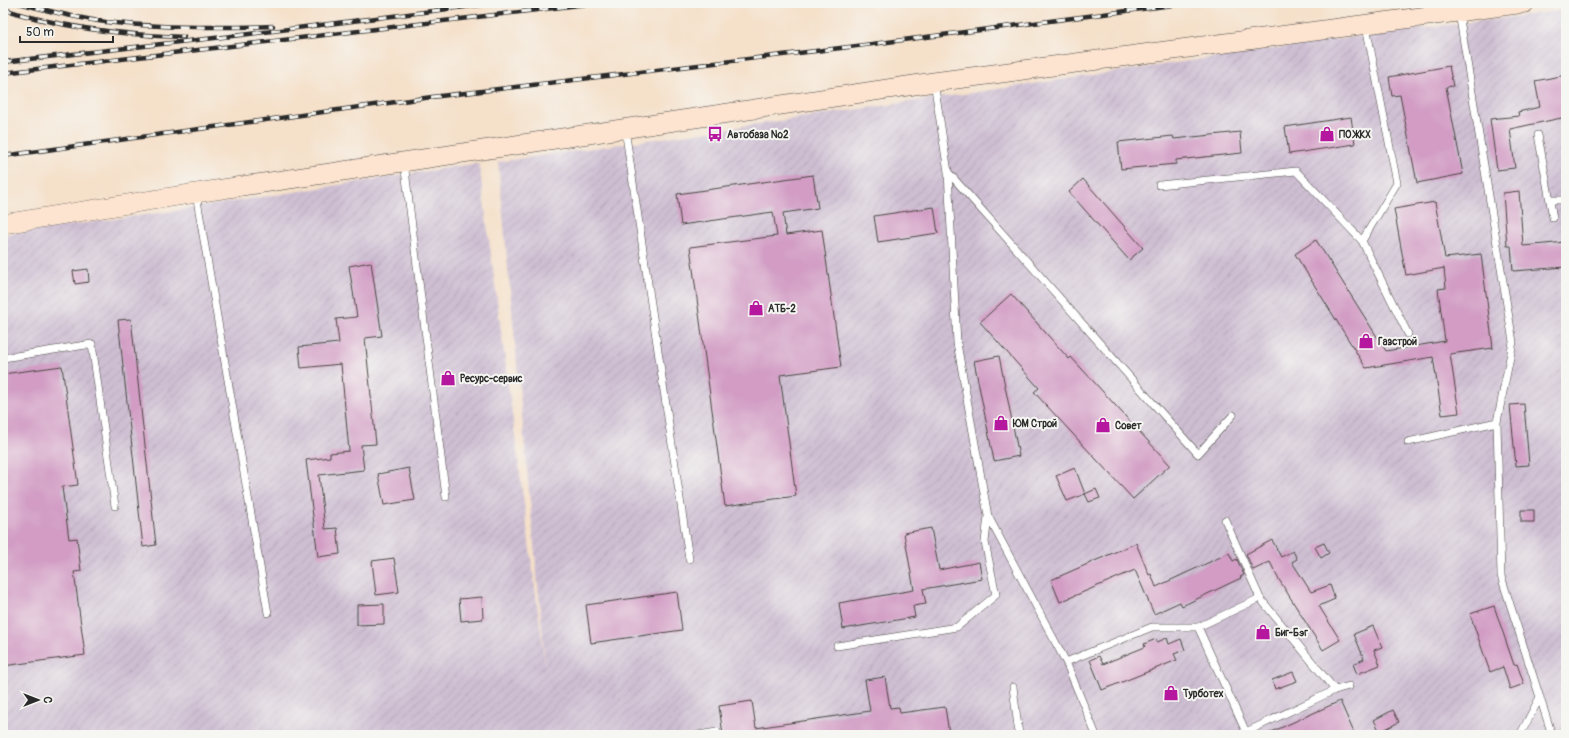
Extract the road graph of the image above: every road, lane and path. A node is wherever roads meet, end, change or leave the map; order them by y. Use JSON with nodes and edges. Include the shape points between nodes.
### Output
{"nodes":[{"id":1,"x":1525,"y":3,"type":"edge"},
{"id":2,"x":1460,"y":12,"type":"junction"},
{"id":3,"x":1366,"y":25,"type":"junction"},
{"id":4,"x":934,"y":82,"type":"junction"},
{"id":5,"x":625,"y":129,"type":"junction"},
{"id":6,"x":1538,"y":135,"type":"dead end"},
{"id":7,"x":404,"y":162,"type":"junction"},
{"id":8,"x":948,"y":172,"type":"junction"},
{"id":9,"x":1158,"y":186,"type":"dead end"},
{"id":10,"x":196,"y":193,"type":"junction"},
{"id":11,"x":1550,"y":200,"type":"junction"},
{"id":12,"x":1566,"y":200,"type":"edge"},
{"id":13,"x":1553,"y":218,"type":"dead end"},
{"id":14,"x":3,"y":224,"type":"edge"},
{"id":15,"x":1362,"y":242,"type":"junction"},
{"id":16,"x":1408,"y":334,"type":"dead end"},
{"id":17,"x":3,"y":358,"type":"edge"},
{"id":18,"x":1233,"y":415,"type":"dead end"},
{"id":19,"x":1497,"y":422,"type":"junction"},
{"id":20,"x":1408,"y":442,"type":"dead end"},
{"id":21,"x":446,"y":497,"type":"dead end"},
{"id":22,"x":115,"y":506,"type":"dead end"},
{"id":23,"x":988,"y":516,"type":"junction"},
{"id":24,"x":1225,"y":520,"type":"dead end"},
{"id":25,"x":689,"y":559,"type":"dead end"},
{"id":26,"x":1260,"y":598,"type":"junction"},
{"id":27,"x":268,"y":613,"type":"dead end"},
{"id":28,"x":1198,"y":627,"type":"junction"},
{"id":29,"x":837,"y":646,"type":"dead end"},
{"id":30,"x":1066,"y":662,"type":"junction"},
{"id":31,"x":1350,"y":686,"type":"dead end"},
{"id":32,"x":1013,"y":687,"type":"dead end"},
{"id":33,"x":1334,"y":690,"type":"junction"},
{"id":34,"x":1540,"y":697,"type":"junction"},
{"id":35,"x":716,"y":732,"type":"dead end"},
{"id":36,"x":698,"y":735,"type":"edge"},
{"id":37,"x":1019,"y":735,"type":"edge"},
{"id":38,"x":1096,"y":735,"type":"edge"},
{"id":39,"x":1520,"y":735,"type":"edge"},
{"id":40,"x":1552,"y":735,"type":"edge"}],
"edges":[{"from":1,"to":2,"type":"street"},
{"from":2,"to":3,"type":"street"},
{"from":2,"to":19,"type":"lane","via":[[1513,342]]},
{"from":3,"to":4,"type":"street"},
{"from":3,"to":15,"type":"lane","via":[[1397,183]]},
{"from":4,"to":5,"type":"street"},
{"from":4,"to":8,"type":"lane"},
{"from":5,"to":7,"type":"street"},
{"from":5,"to":25,"type":"lane"},
{"from":6,"to":11,"type":"lane"},
{"from":7,"to":10,"type":"street"},
{"from":7,"to":21,"type":"lane"},
{"from":8,"to":18,"type":"lane","via":[[1198,454]]},
{"from":8,"to":23,"type":"lane","via":[[957,343]]},
{"from":9,"to":15,"type":"lane","via":[[1296,171]]},
{"from":10,"to":14,"type":"street"},
{"from":10,"to":27,"type":"lane"},
{"from":11,"to":12,"type":"lane"},
{"from":11,"to":13,"type":"lane"},
{"from":15,"to":16,"type":"lane"},
{"from":17,"to":22,"type":"lane","via":[[92,344]]},
{"from":19,"to":20,"type":"lane"},
{"from":19,"to":34,"type":"lane","via":[[1501,576]]},
{"from":23,"to":29,"type":"lane","via":[[985,542],[996,595],[957,627]]},
{"from":23,"to":30,"type":"lane"},
{"from":24,"to":26,"type":"lane"},
{"from":26,"to":28,"type":"lane"},
{"from":26,"to":33,"type":"lane"},
{"from":28,"to":30,"type":"lane","via":[[1152,627]]},
{"from":28,"to":33,"type":"lane","via":[[1246,732]]},
{"from":30,"to":38,"type":"lane"},
{"from":31,"to":33,"type":"lane"},
{"from":32,"to":37,"type":"lane"},
{"from":34,"to":39,"type":"lane"},
{"from":34,"to":40,"type":"lane"},
{"from":35,"to":36,"type":"lane"}]}
